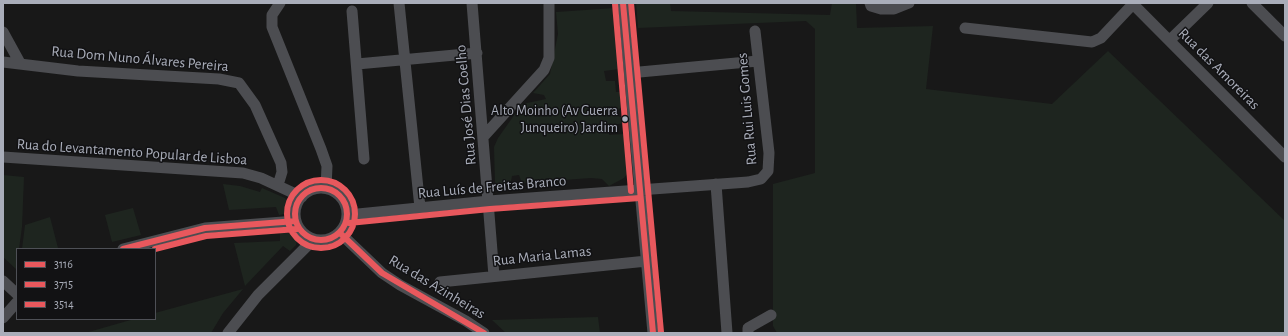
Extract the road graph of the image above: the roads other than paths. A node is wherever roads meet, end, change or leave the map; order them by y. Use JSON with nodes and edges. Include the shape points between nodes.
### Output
{"nodes":[{"id":1,"x":280,"y":3,"type":"edge"},
{"id":2,"x":399,"y":3,"type":"edge"},
{"id":3,"x":472,"y":3,"type":"edge"},
{"id":4,"x":549,"y":3,"type":"edge"},
{"id":5,"x":623,"y":3,"type":"edge"},
{"id":6,"x":870,"y":3,"type":"edge"},
{"id":7,"x":909,"y":3,"type":"edge"},
{"id":8,"x":1133,"y":3,"type":"edge"},
{"id":9,"x":1208,"y":3,"type":"edge"},
{"id":10,"x":1252,"y":3,"type":"edge"},
{"id":11,"x":352,"y":11,"type":"dead end"},
{"id":12,"x":965,"y":28,"type":"dead end"},
{"id":13,"x":755,"y":31,"type":"dead end"},
{"id":14,"x":3,"y":32,"type":"edge"},
{"id":15,"x":1285,"y":36,"type":"edge"},
{"id":16,"x":1170,"y":40,"type":"junction"},
{"id":17,"x":477,"y":53,"type":"junction"},
{"id":18,"x":404,"y":60,"type":"junction"},
{"id":19,"x":758,"y":61,"type":"junction"},
{"id":20,"x":3,"y":62,"type":"edge"},
{"id":21,"x":20,"y":62,"type":"junction"},
{"id":22,"x":356,"y":64,"type":"junction"},
{"id":23,"x":629,"y":73,"type":"junction"},
{"id":24,"x":484,"y":136,"type":"junction"},
{"id":25,"x":3,"y":157,"type":"edge"},
{"id":26,"x":1285,"y":157,"type":"edge"},
{"id":27,"x":364,"y":159,"type":"dead end"},
{"id":28,"x":716,"y":184,"type":"junction"},
{"id":29,"x":278,"y":185,"type":"junction"},
{"id":30,"x":326,"y":188,"type":"junction"},
{"id":31,"x":639,"y":190,"type":"junction"},
{"id":32,"x":302,"y":197,"type":"junction"},
{"id":33,"x":489,"y":202,"type":"junction"},
{"id":34,"x":420,"y":208,"type":"junction"},
{"id":35,"x":348,"y":215,"type":"junction"},
{"id":36,"x":296,"y":221,"type":"junction"},
{"id":37,"x":340,"y":233,"type":"junction"},
{"id":38,"x":314,"y":239,"type":"junction"},
{"id":39,"x":127,"y":248,"type":"edge"},
{"id":40,"x":647,"y":261,"type":"junction"},
{"id":41,"x":494,"y":276,"type":"junction"},
{"id":42,"x":3,"y":281,"type":"edge"},
{"id":43,"x":440,"y":282,"type":"dead end"},
{"id":44,"x":16,"y":293,"type":"edge"},
{"id":45,"x":16,"y":303,"type":"edge"},
{"id":46,"x":771,"y":315,"type":"dead end"},
{"id":47,"x":3,"y":318,"type":"edge"},
{"id":48,"x":228,"y":333,"type":"edge"},
{"id":49,"x":484,"y":333,"type":"edge"},
{"id":50,"x":653,"y":333,"type":"edge"},
{"id":51,"x":727,"y":333,"type":"edge"},
{"id":52,"x":748,"y":333,"type":"edge"}],
"edges":[{"from":1,"to":30,"type":"street","via":[[272,15],[272,27],[327,166]]},
{"from":2,"to":18,"type":"street"},
{"from":3,"to":17,"type":"street","name":"Rua José Dias Coelho"},
{"from":4,"to":24,"type":"street","via":[[549,58],[544,70]]},
{"from":5,"to":23,"type":"street"},
{"from":6,"to":7,"type":"street","via":[[871,6],[881,9],[894,9]]},
{"from":8,"to":12,"type":"street","via":[[1101,38],[1092,42]]},
{"from":8,"to":16,"type":"street","name":"Rua das Amoreiras"},
{"from":9,"to":16,"type":"street"},
{"from":10,"to":15,"type":"street"},
{"from":11,"to":22,"type":"street"},
{"from":13,"to":19,"type":"street","name":"Rua Rui Luis Gomes"},
{"from":14,"to":21,"type":"street"},
{"from":16,"to":26,"type":"street","name":"Rua das Amoreiras"},
{"from":17,"to":18,"type":"street"},
{"from":17,"to":24,"type":"street","name":"Rua José Dias Coelho"},
{"from":18,"to":22,"type":"street"},
{"from":18,"to":34,"type":"street"},
{"from":19,"to":23,"type":"street"},
{"from":19,"to":28,"type":"street","name":"Rua Rui Luis Gomes","via":[[769,153],[768,171],[762,179]]},
{"from":20,"to":21,"type":"street","name":"Rua Dom Nuno Álvares Pereira"},
{"from":21,"to":29,"type":"street","name":"Rua Dom Nuno Álvares Pereira","via":[[78,71],[219,79],[239,83],[256,104],[281,163],[282,172]]},
{"from":22,"to":27,"type":"street"},
{"from":23,"to":31,"type":"street"},
{"from":24,"to":33,"type":"street","name":"Rua José Dias Coelho"},
{"from":25,"to":29,"type":"street","name":"Rua do Levantamento Popular de Lisboa","via":[[243,173]]},
{"from":28,"to":31,"type":"street","name":"Rua Rui Luis Gomes"},
{"from":28,"to":51,"type":"street"},
{"from":29,"to":32,"type":"street","name":"Rua do Levantamento Popular de Lisboa"},
{"from":30,"to":32,"type":"street","via":[[313,189]]},
{"from":30,"to":35,"type":"street","via":[[342,198]]},
{"from":31,"to":33,"type":"street","name":"Rua Luís de Freitas Branco"},
{"from":31,"to":40,"type":"street"},
{"from":32,"to":36,"type":"street","via":[[296,208]]},
{"from":33,"to":34,"type":"street","name":"Rua Luís de Freitas Branco"},
{"from":33,"to":41,"type":"street","name":"Rua José Dias Coelho"},
{"from":34,"to":35,"type":"street","name":"Rua Luís de Freitas Branco"},
{"from":35,"to":37,"type":"street"},
{"from":36,"to":38,"type":"street","via":[[303,233]]},
{"from":36,"to":39,"type":"street","via":[[205,228]]},
{"from":37,"to":38,"type":"street","via":[[325,240]]},
{"from":37,"to":49,"type":"street","name":"Rua das Azinheiras","via":[[382,273]]},
{"from":38,"to":48,"type":"street","via":[[258,295]]},
{"from":40,"to":41,"type":"street","name":"Rua Maria Lamas"},
{"from":40,"to":50,"type":"street"},
{"from":41,"to":43,"type":"street","name":"Rua Maria Lamas"},
{"from":42,"to":44,"type":"street"},
{"from":45,"to":47,"type":"street"},
{"from":46,"to":52,"type":"street","via":[[748,328]]}]}
